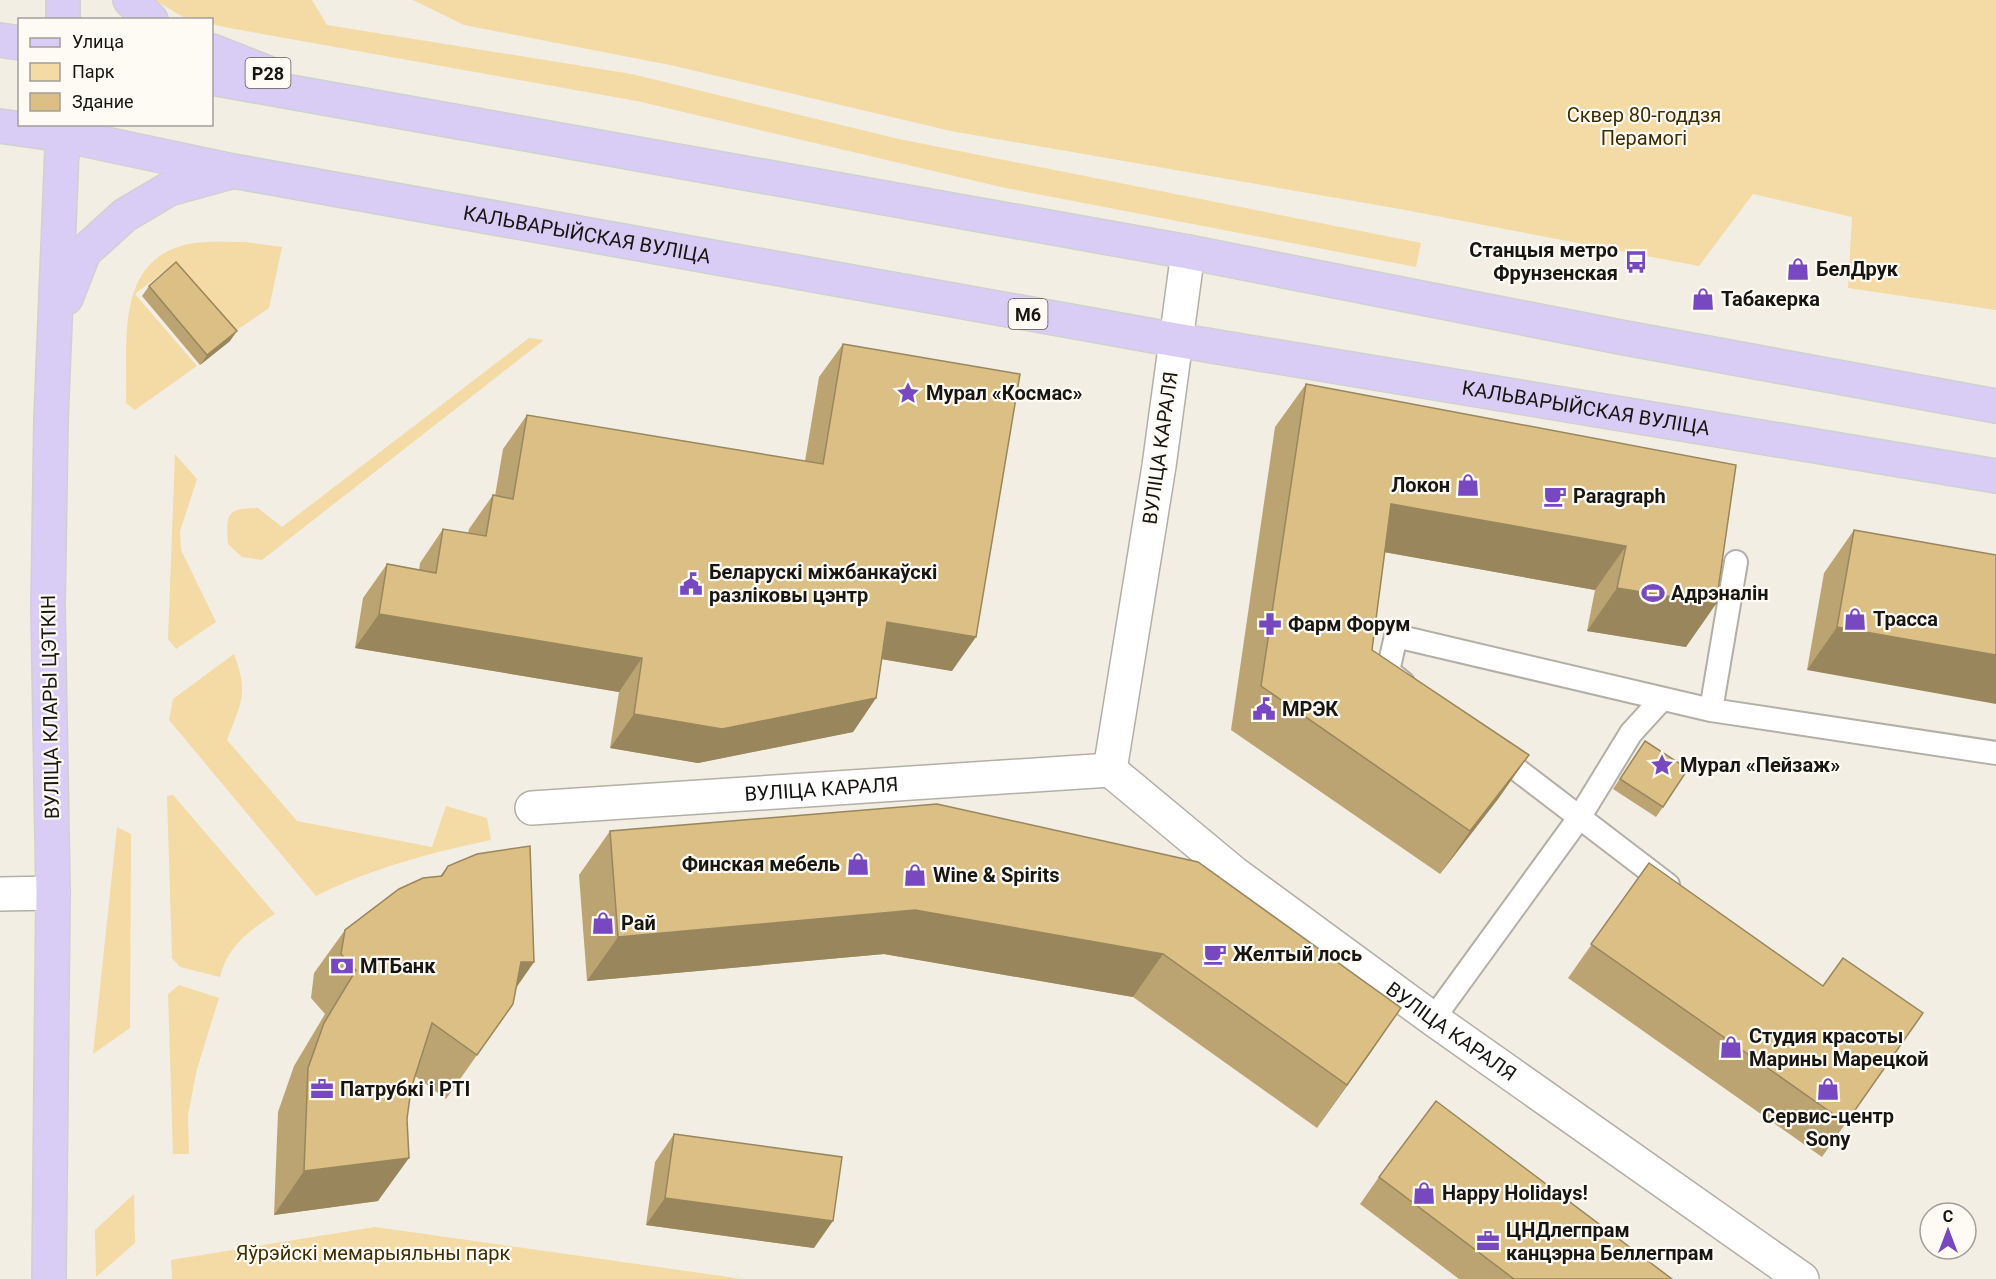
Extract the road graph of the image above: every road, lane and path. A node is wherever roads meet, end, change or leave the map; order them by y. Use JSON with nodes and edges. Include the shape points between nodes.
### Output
{"nodes":[{"id":1,"x":63,"y":0,"type":"edge"},
{"id":2,"x":130,"y":0,"type":"edge"},
{"id":3,"x":63,"y":18,"type":"edge"},
{"id":4,"x":149,"y":18,"type":"edge"},
{"id":5,"x":0,"y":40,"type":"edge"},
{"id":6,"x":18,"y":43,"type":"edge"},
{"id":7,"x":213,"y":51,"type":"edge"},
{"id":8,"x":213,"y":78,"type":"edge"},
{"id":9,"x":325,"y":97,"type":"junction"},
{"id":10,"x":0,"y":126,"type":"edge"},
{"id":11,"x":63,"y":130,"type":"edge"},
{"id":12,"x":233,"y":171,"type":"junction"},
{"id":13,"x":1188,"y":252,"type":"junction"},
{"id":14,"x":57,"y":319,"type":"junction"},
{"id":15,"x":1176,"y":340,"type":"junction"},
{"id":16,"x":1996,"y":406,"type":"edge"},
{"id":17,"x":1996,"y":476,"type":"edge"},
{"id":18,"x":1736,"y":562,"type":"dead end"},
{"id":19,"x":1424,"y":699,"type":"edge"},
{"id":20,"x":1662,"y":699,"type":"junction"},
{"id":21,"x":1711,"y":710,"type":"junction"},
{"id":22,"x":1479,"y":741,"type":"edge"},
{"id":23,"x":1996,"y":753,"type":"edge"},
{"id":24,"x":1110,"y":770,"type":"junction"},
{"id":25,"x":532,"y":808,"type":"dead end"},
{"id":26,"x":1579,"y":818,"type":"junction"},
{"id":27,"x":53,"y":892,"type":"junction"},
{"id":28,"x":0,"y":894,"type":"edge"},
{"id":29,"x":1680,"y":895,"type":"edge"},
{"id":30,"x":1433,"y":1020,"type":"junction"},
{"id":31,"x":49,"y":1279,"type":"edge"},
{"id":32,"x":1802,"y":1279,"type":"edge"}],
"edges":[{"from":1,"to":3,"type":"main road"},
{"from":2,"to":4,"type":"main road"},
{"from":5,"to":6,"type":"main road"},
{"from":7,"to":9,"type":"main road","number":"Р28"},
{"from":8,"to":9,"type":"main road"},
{"from":9,"to":13,"type":"main road"},
{"from":10,"to":11,"type":"main road","name":"КАЛЬВАРЫЙСКАЯ ВУЛІЦА","number":"М6"},
{"from":11,"to":12,"type":"main road","name":"КАЛЬВАРЫЙСКАЯ ВУЛІЦА","number":"М6"},
{"from":11,"to":14,"type":"main road","name":"ВУЛІЦА КЛАРЫ ЦЭТКІН"},
{"from":12,"to":14,"type":"main road","via":[[169,189],[125,215],[84,252]]},
{"from":12,"to":15,"type":"main road","name":"КАЛЬВАРЫЙСКАЯ ВУЛІЦА","number":"М6"},
{"from":13,"to":15,"type":"main road"},
{"from":13,"to":16,"type":"main road"},
{"from":14,"to":27,"type":"main road","name":"ВУЛІЦА КЛАРЫ ЦЭТКІН","via":[[48,606]]},
{"from":15,"to":17,"type":"main road","name":"КАЛЬВАРЫЙСКАЯ ВУЛІЦА","number":"М6"},
{"from":15,"to":24,"type":"main road","name":"ВУЛІЦА КАРАЛЯ"},
{"from":18,"to":21,"type":"lane"},
{"from":19,"to":20,"type":"lane","via":[[1388,671],[1396,636]]},
{"from":20,"to":21,"type":"lane"},
{"from":20,"to":26,"type":"lane","via":[[1631,733]]},
{"from":21,"to":23,"type":"lane"},
{"from":22,"to":26,"type":"lane"},
{"from":24,"to":25,"type":"main road","name":"ВУЛІЦА КАРАЛЯ"},
{"from":24,"to":30,"type":"main road","name":"ВУЛІЦА КАРАЛЯ","via":[[1234,873]]},
{"from":26,"to":29,"type":"lane"},
{"from":26,"to":30,"type":"lane"},
{"from":27,"to":28,"type":"main road"},
{"from":27,"to":31,"type":"main road","name":"ВУЛІЦА КЛАРЫ ЦЭТКІН"},
{"from":30,"to":32,"type":"main road","name":"ВУЛІЦА КАРАЛЯ"}]}
